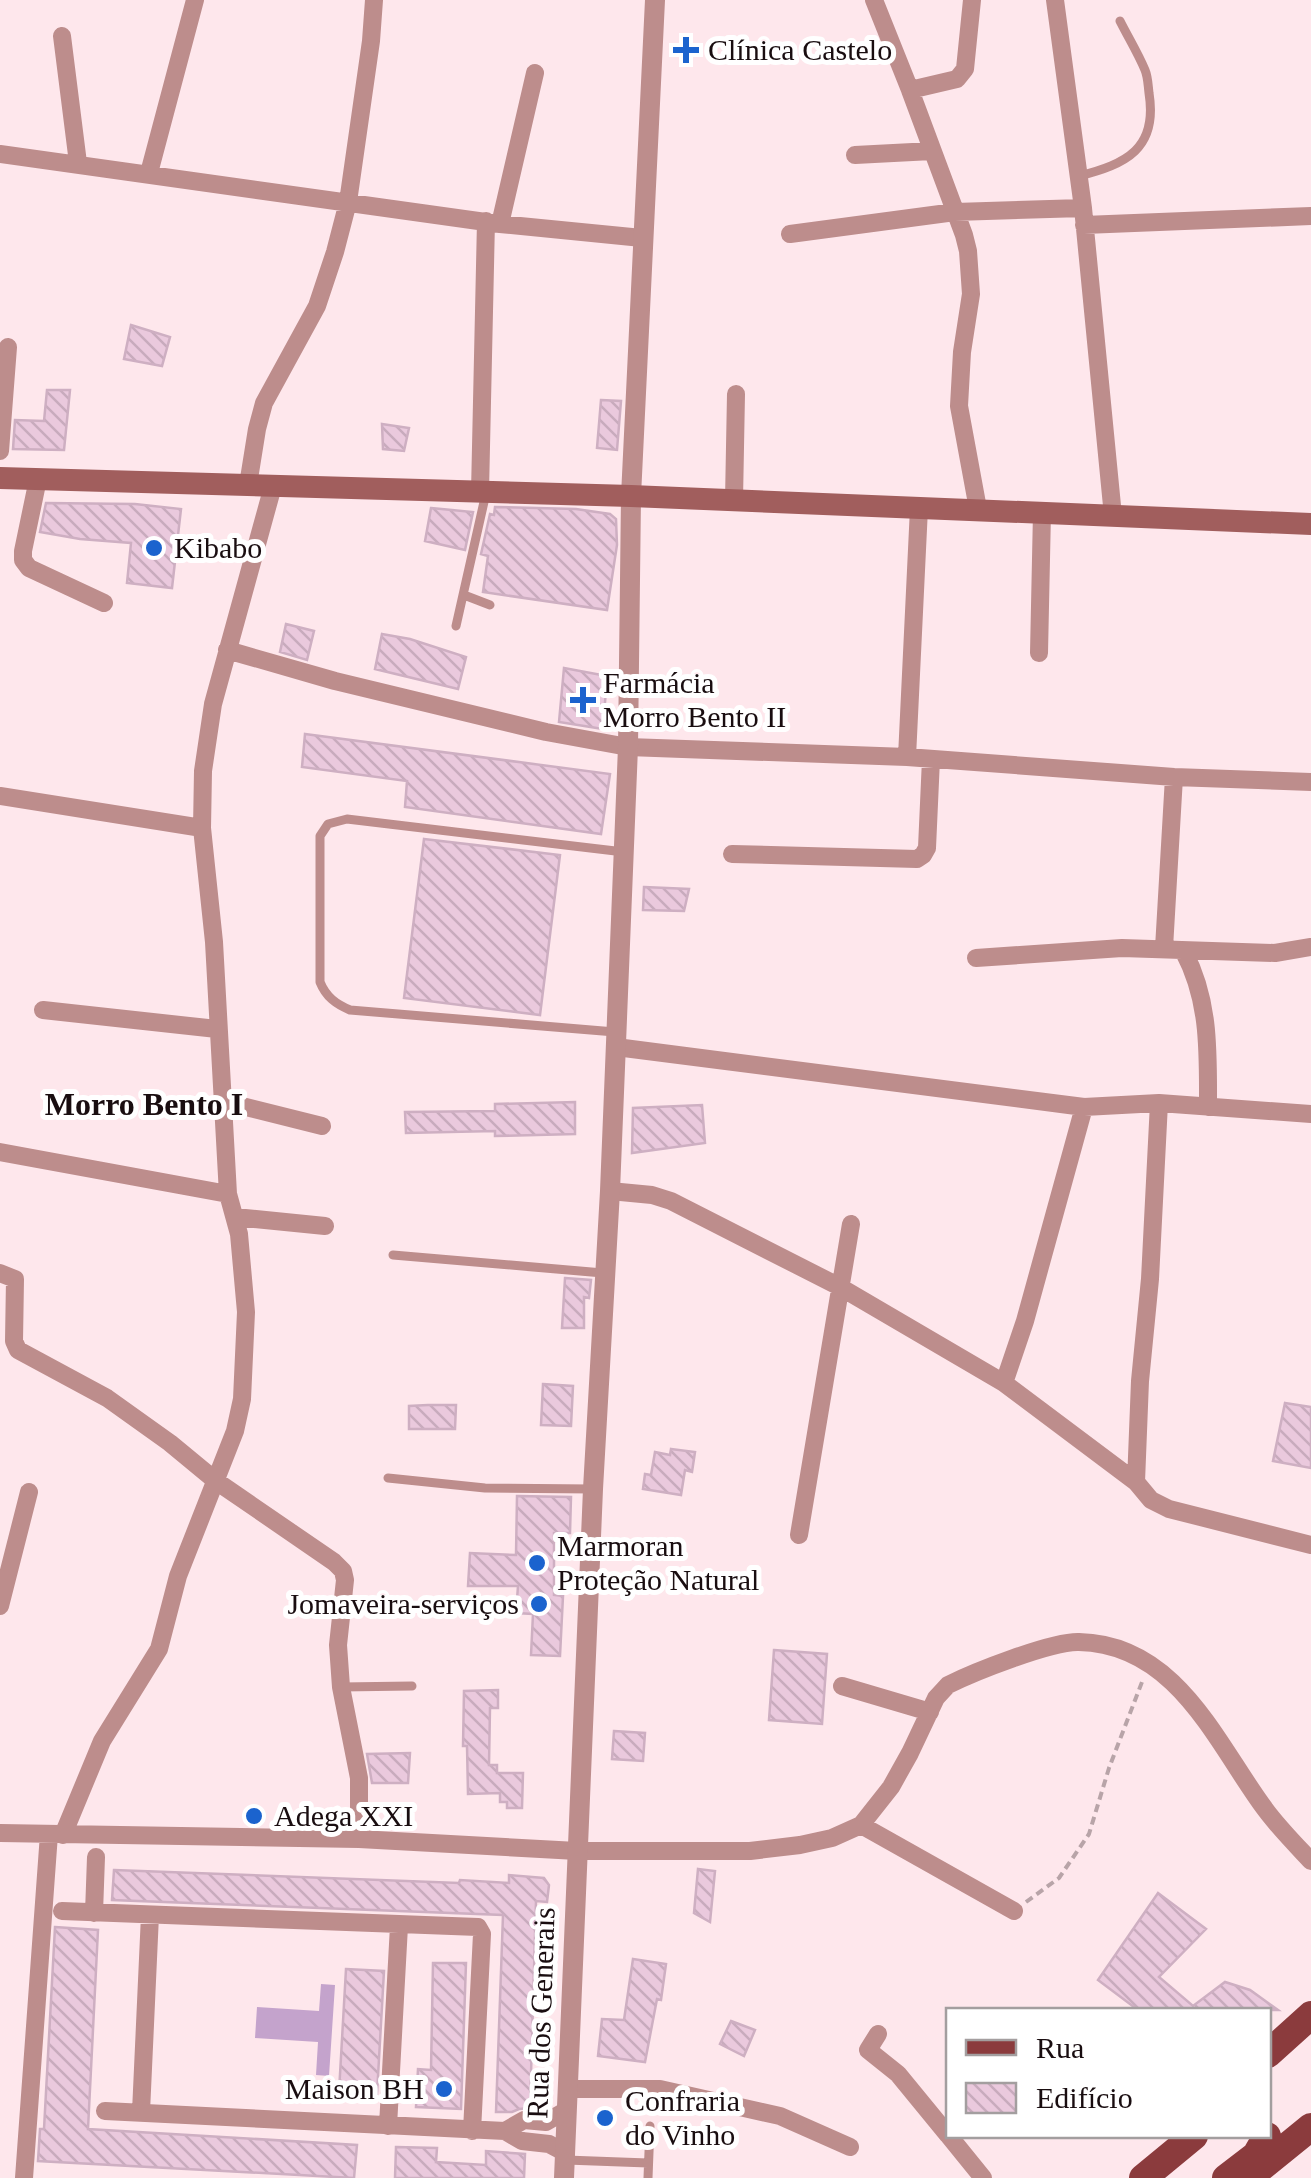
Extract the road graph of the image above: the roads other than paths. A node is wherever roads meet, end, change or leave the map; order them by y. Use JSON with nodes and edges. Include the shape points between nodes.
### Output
{"nodes":[{"id":1,"x":195,"y":0,"type":"edge"},
{"id":2,"x":374,"y":0,"type":"edge"},
{"id":3,"x":655,"y":0,"type":"edge"},
{"id":4,"x":874,"y":0,"type":"edge"},
{"id":5,"x":972,"y":0,"type":"edge"},
{"id":6,"x":1055,"y":0,"type":"edge"},
{"id":7,"x":1120,"y":21,"type":"dead end"},
{"id":8,"x":62,"y":36,"type":"dead end"},
{"id":9,"x":534,"y":73,"type":"dead end"},
{"id":10,"x":910,"y":90,"type":"junction"},
{"id":11,"x":932,"y":151,"type":"junction"},
{"id":12,"x":0,"y":154,"type":"edge"},
{"id":13,"x":854,"y":154,"type":"dead end"},
{"id":14,"x":78,"y":163,"type":"junction"},
{"id":15,"x":149,"y":173,"type":"junction"},
{"id":16,"x":1079,"y":176,"type":"junction"},
{"id":17,"x":348,"y":202,"type":"junction"},
{"id":18,"x":955,"y":212,"type":"junction"},
{"id":19,"x":1084,"y":216,"type":"junction"},
{"id":20,"x":1311,"y":216,"type":"edge"},
{"id":21,"x":493,"y":222,"type":"junction"},
{"id":22,"x":790,"y":234,"type":"dead end"},
{"id":23,"x":642,"y":238,"type":"junction"},
{"id":24,"x":8,"y":348,"type":"dead end"},
{"id":25,"x":736,"y":394,"type":"dead end"},
{"id":26,"x":0,"y":451,"type":"edge"},
{"id":27,"x":0,"y":478,"type":"edge"},
{"id":28,"x":38,"y":478,"type":"junction"},
{"id":29,"x":248,"y":485,"type":"junction"},
{"id":30,"x":273,"y":486,"type":"junction"},
{"id":31,"x":483,"y":492,"type":"junction"},
{"id":32,"x":632,"y":496,"type":"junction"},
{"id":33,"x":734,"y":500,"type":"junction"},
{"id":34,"x":919,"y":508,"type":"junction"},
{"id":35,"x":978,"y":510,"type":"junction"},
{"id":36,"x":1042,"y":512,"type":"junction"},
{"id":37,"x":1113,"y":516,"type":"junction"},
{"id":38,"x":1311,"y":524,"type":"edge"},
{"id":39,"x":464,"y":595,"type":"junction"},
{"id":40,"x":104,"y":603,"type":"dead end"},
{"id":41,"x":490,"y":605,"type":"dead end"},
{"id":42,"x":456,"y":626,"type":"dead end"},
{"id":43,"x":227,"y":650,"type":"junction"},
{"id":44,"x":1039,"y":653,"type":"dead end"},
{"id":45,"x":628,"y":747,"type":"junction"},
{"id":46,"x":907,"y":757,"type":"junction"},
{"id":47,"x":932,"y":759,"type":"junction"},
{"id":48,"x":1174,"y":777,"type":"junction"},
{"id":49,"x":1311,"y":782,"type":"edge"},
{"id":50,"x":0,"y":796,"type":"edge"},
{"id":51,"x":202,"y":828,"type":"junction"},
{"id":52,"x":624,"y":852,"type":"junction"},
{"id":53,"x":732,"y":854,"type":"dead end"},
{"id":54,"x":1311,"y":947,"type":"edge"},
{"id":55,"x":1164,"y":948,"type":"junction"},
{"id":56,"x":1184,"y":952,"type":"junction"},
{"id":57,"x":976,"y":958,"type":"dead end"},
{"id":58,"x":43,"y":1010,"type":"dead end"},
{"id":59,"x":217,"y":1029,"type":"junction"},
{"id":60,"x":616,"y":1040,"type":"junction"},
{"id":61,"x":222,"y":1101,"type":"junction"},
{"id":62,"x":1160,"y":1103,"type":"junction"},
{"id":63,"x":1084,"y":1107,"type":"junction"},
{"id":64,"x":1208,"y":1107,"type":"junction"},
{"id":65,"x":1311,"y":1114,"type":"edge"},
{"id":66,"x":322,"y":1126,"type":"dead end"},
{"id":67,"x":0,"y":1152,"type":"edge"},
{"id":68,"x":610,"y":1191,"type":"junction"},
{"id":69,"x":228,"y":1194,"type":"junction"},
{"id":70,"x":235,"y":1217,"type":"junction"},
{"id":71,"x":851,"y":1224,"type":"dead end"},
{"id":72,"x":325,"y":1226,"type":"dead end"},
{"id":73,"x":392,"y":1255,"type":"dead end"},
{"id":74,"x":0,"y":1273,"type":"edge"},
{"id":75,"x":606,"y":1274,"type":"junction"},
{"id":76,"x":840,"y":1288,"type":"junction"},
{"id":77,"x":1004,"y":1383,"type":"junction"},
{"id":78,"x":388,"y":1478,"type":"dead end"},
{"id":79,"x":216,"y":1481,"type":"junction"},
{"id":80,"x":1136,"y":1482,"type":"junction"},
{"id":81,"x":593,"y":1489,"type":"junction"},
{"id":82,"x":29,"y":1492,"type":"dead end"},
{"id":83,"x":799,"y":1535,"type":"dead end"},
{"id":84,"x":1311,"y":1544,"type":"edge"},
{"id":85,"x":0,"y":1606,"type":"edge"},
{"id":86,"x":412,"y":1686,"type":"dead end"},
{"id":87,"x":842,"y":1686,"type":"dead end"},
{"id":88,"x":341,"y":1687,"type":"junction"},
{"id":89,"x":930,"y":1712,"type":"junction"},
{"id":90,"x":860,"y":1824,"type":"junction"},
{"id":91,"x":56,"y":1835,"type":"junction"},
{"id":92,"x":2,"y":1837,"type":"edge"},
{"id":93,"x":359,"y":1839,"type":"junction"},
{"id":94,"x":577,"y":1851,"type":"junction"},
{"id":95,"x":96,"y":1857,"type":"dead end"},
{"id":96,"x":1311,"y":1861,"type":"edge"},
{"id":97,"x":62,"y":1911,"type":"dead end"},
{"id":98,"x":1014,"y":1911,"type":"road end"},
{"id":99,"x":94,"y":1913,"type":"junction"},
{"id":100,"x":150,"y":1915,"type":"junction"},
{"id":101,"x":399,"y":1926,"type":"junction"},
{"id":102,"x":1311,"y":2015,"type":"edge"},
{"id":103,"x":878,"y":2034,"type":"dead end"},
{"id":104,"x":1271,"y":2051,"type":"edge"},
{"id":105,"x":568,"y":2100,"type":"junction"},
{"id":106,"x":105,"y":2111,"type":"dead end"},
{"id":107,"x":141,"y":2112,"type":"junction"},
{"id":108,"x":388,"y":2126,"type":"junction"},
{"id":109,"x":513,"y":2126,"type":"junction"},
{"id":110,"x":650,"y":2126,"type":"dead end"},
{"id":111,"x":1311,"y":2127,"type":"edge"},
{"id":112,"x":472,"y":2131,"type":"junction"},
{"id":113,"x":946,"y":2131,"type":"edge"},
{"id":114,"x":951,"y":2138,"type":"edge"},
{"id":115,"x":1178,"y":2138,"type":"edge"},
{"id":116,"x":1192,"y":2138,"type":"edge"},
{"id":117,"x":1265,"y":2138,"type":"edge"},
{"id":118,"x":850,"y":2148,"type":"dead end"},
{"id":119,"x":648,"y":2162,"type":"junction"},
{"id":120,"x":565,"y":2164,"type":"edge"},
{"id":121,"x":24,"y":2178,"type":"edge"},
{"id":122,"x":648,"y":2178,"type":"edge"},
{"id":123,"x":983,"y":2178,"type":"edge"},
{"id":124,"x":1134,"y":2178,"type":"edge"},
{"id":125,"x":1142,"y":2178,"type":"edge"},
{"id":126,"x":1226,"y":2178,"type":"edge"},
{"id":127,"x":1248,"y":2178,"type":"edge"}],
"edges":[{"from":1,"to":15,"type":"street"},
{"from":2,"to":17,"type":"street"},
{"from":3,"to":23,"type":"street","name":"Rua dos Generais"},
{"from":4,"to":10,"type":"street"},
{"from":5,"to":10,"type":"street","via":[[964,69],[957,79]]},
{"from":6,"to":16,"type":"street"},
{"from":7,"to":16,"type":"lane","via":[[1146,72],[1151,124],[1134,154]]},
{"from":8,"to":14,"type":"street"},
{"from":9,"to":21,"type":"street"},
{"from":10,"to":11,"type":"street"},
{"from":11,"to":13,"type":"street"},
{"from":11,"to":18,"type":"street"},
{"from":12,"to":14,"type":"street"},
{"from":14,"to":15,"type":"street"},
{"from":15,"to":17,"type":"street"},
{"from":16,"to":19,"type":"street"},
{"from":17,"to":21,"type":"street"},
{"from":17,"to":29,"type":"street","via":[[317,306],[264,404]]},
{"from":18,"to":19,"type":"street"},
{"from":18,"to":22,"type":"street"},
{"from":18,"to":35,"type":"street","via":[[968,252],[971,294],[959,406]]},
{"from":19,"to":20,"type":"street"},
{"from":19,"to":37,"type":"street"},
{"from":21,"to":23,"type":"street"},
{"from":21,"to":31,"type":"street"},
{"from":23,"to":32,"type":"street","name":"Rua dos Generais"},
{"from":24,"to":26,"type":"street"},
{"from":25,"to":33,"type":"street"},
{"from":27,"to":28,"type":"main road"},
{"from":28,"to":29,"type":"main road"},
{"from":28,"to":40,"type":"street","via":[[23,560]]},
{"from":29,"to":30,"type":"main road"},
{"from":30,"to":31,"type":"main road"},
{"from":30,"to":43,"type":"street"},
{"from":31,"to":32,"type":"main road"},
{"from":31,"to":39,"type":"lane"},
{"from":32,"to":33,"type":"main road"},
{"from":32,"to":45,"type":"street","name":"Rua dos Generais"},
{"from":33,"to":34,"type":"main road"},
{"from":34,"to":35,"type":"main road"},
{"from":34,"to":46,"type":"street"},
{"from":35,"to":36,"type":"main road"},
{"from":36,"to":37,"type":"main road"},
{"from":36,"to":44,"type":"street"},
{"from":37,"to":38,"type":"main road"},
{"from":39,"to":41,"type":"lane"},
{"from":39,"to":42,"type":"lane"},
{"from":43,"to":45,"type":"street"},
{"from":43,"to":51,"type":"street","via":[[202,771]]},
{"from":45,"to":46,"type":"street"},
{"from":45,"to":52,"type":"street","name":"Rua dos Generais"},
{"from":46,"to":47,"type":"street"},
{"from":47,"to":48,"type":"street"},
{"from":47,"to":53,"type":"street","via":[[927,848],[917,859]]},
{"from":48,"to":49,"type":"street"},
{"from":48,"to":55,"type":"street"},
{"from":50,"to":51,"type":"street"},
{"from":51,"to":59,"type":"street"},
{"from":52,"to":60,"type":"street","name":"Rua dos Generais"},
{"from":52,"to":60,"type":"lane","via":[[347,820],[328,824],[320,836],[320,982],[340,1006]]},
{"from":54,"to":56,"type":"street"},
{"from":55,"to":56,"type":"street"},
{"from":55,"to":57,"type":"street"},
{"from":56,"to":64,"type":"street","via":[[1206,1017]]},
{"from":58,"to":59,"type":"street"},
{"from":59,"to":61,"type":"street"},
{"from":60,"to":63,"type":"street"},
{"from":60,"to":68,"type":"street","name":"Rua dos Generais"},
{"from":61,"to":66,"type":"street"},
{"from":61,"to":69,"type":"street"},
{"from":62,"to":63,"type":"street"},
{"from":62,"to":64,"type":"street"},
{"from":62,"to":80,"type":"street"},
{"from":63,"to":77,"type":"street"},
{"from":64,"to":65,"type":"street"},
{"from":67,"to":69,"type":"street"},
{"from":68,"to":75,"type":"street","name":"Rua dos Generais"},
{"from":68,"to":76,"type":"street","via":[[670,1201]]},
{"from":69,"to":70,"type":"street"},
{"from":70,"to":72,"type":"street"},
{"from":70,"to":79,"type":"street","via":[[245,1365],[235,1431]]},
{"from":71,"to":76,"type":"street"},
{"from":73,"to":75,"type":"lane"},
{"from":74,"to":79,"type":"street","via":[[15,1278],[18,1350],[107,1398]]},
{"from":75,"to":81,"type":"street","name":"Rua dos Generais"},
{"from":76,"to":77,"type":"street"},
{"from":76,"to":83,"type":"street"},
{"from":77,"to":80,"type":"street"},
{"from":78,"to":81,"type":"lane"},
{"from":79,"to":88,"type":"street","via":[[343,1571]]},
{"from":79,"to":91,"type":"street","via":[[178,1576],[159,1649],[102,1741]]},
{"from":80,"to":84,"type":"street","via":[[1168,1508]]},
{"from":81,"to":94,"type":"street","name":"Rua dos Generais"},
{"from":82,"to":85,"type":"street"},
{"from":86,"to":88,"type":"lane"},
{"from":87,"to":89,"type":"street"},
{"from":88,"to":93,"type":"street","via":[[359,1778]]},
{"from":89,"to":90,"type":"street","via":[[891,1786]]},
{"from":89,"to":96,"type":"street","via":[[948,1685],[1055,1646],[1116,1648],[1149,1664],[1200,1709],[1267,1812]]},
{"from":90,"to":94,"type":"street","via":[[832,1838],[750,1851]]},
{"from":90,"to":98,"type":"street"},
{"from":91,"to":92,"type":"street"},
{"from":91,"to":93,"type":"street"},
{"from":91,"to":121,"type":"street"},
{"from":93,"to":94,"type":"street"},
{"from":94,"to":105,"type":"street","name":"Rua dos Generais"},
{"from":95,"to":99,"type":"street"},
{"from":97,"to":99,"type":"street"},
{"from":99,"to":100,"type":"street"},
{"from":100,"to":101,"type":"street"},
{"from":100,"to":107,"type":"street"},
{"from":101,"to":108,"type":"street"},
{"from":101,"to":112,"type":"street","via":[[474,1926],[482,1934]]},
{"from":102,"to":104,"type":"main road"},
{"from":103,"to":113,"type":"street","via":[[868,2050],[898,2074]]},
{"from":105,"to":109,"type":"street","via":[[546,2122]]},
{"from":105,"to":118,"type":"street","via":[[660,2089],[780,2116]]},
{"from":105,"to":120,"type":"street","name":"Rua dos Generais"},
{"from":106,"to":107,"type":"street"},
{"from":107,"to":108,"type":"street"},
{"from":108,"to":112,"type":"street"},
{"from":109,"to":112,"type":"street"},
{"from":109,"to":120,"type":"street","via":[[522,2141],[544,2142]]},
{"from":110,"to":119,"type":"lane"},
{"from":111,"to":127,"type":"main road"},
{"from":114,"to":123,"type":"street"},
{"from":115,"to":124,"type":"main road"},
{"from":116,"to":125,"type":"main road"},
{"from":117,"to":126,"type":"main road","via":[[1256,2155]]},
{"from":119,"to":120,"type":"lane"},
{"from":119,"to":122,"type":"lane"}]}
